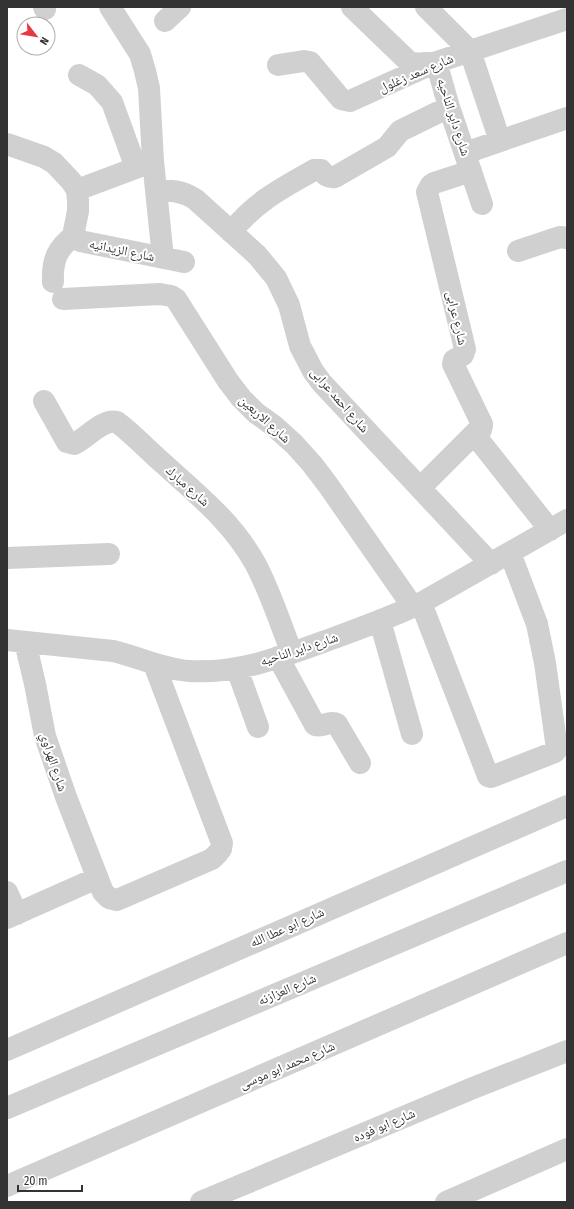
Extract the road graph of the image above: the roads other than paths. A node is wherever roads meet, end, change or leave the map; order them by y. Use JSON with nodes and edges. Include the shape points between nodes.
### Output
{"nodes":[{"id":1,"x":110,"y":7,"type":"edge"},
{"id":2,"x":352,"y":7,"type":"edge"},
{"id":3,"x":426,"y":7,"type":"edge"},
{"id":4,"x":567,"y":19,"type":"edge"},
{"id":5,"x":470,"y":51,"type":"junction"},
{"id":6,"x":434,"y":63,"type":"junction"},
{"id":7,"x":278,"y":65,"type":"dead end"},
{"id":8,"x":79,"y":75,"type":"dead end"},
{"id":9,"x":449,"y":108,"type":"junction"},
{"id":10,"x":567,"y":118,"type":"edge"},
{"id":11,"x":500,"y":141,"type":"junction"},
{"id":12,"x":7,"y":144,"type":"edge"},
{"id":13,"x":468,"y":162,"type":"junction"},
{"id":14,"x":145,"y":164,"type":"junction"},
{"id":15,"x":77,"y":190,"type":"junction"},
{"id":16,"x":157,"y":191,"type":"junction"},
{"id":17,"x":482,"y":204,"type":"dead end"},
{"id":18,"x":231,"y":232,"type":"junction"},
{"id":19,"x":75,"y":235,"type":"junction"},
{"id":20,"x":567,"y":238,"type":"edge"},
{"id":21,"x":518,"y":251,"type":"dead end"},
{"id":22,"x":44,"y":401,"type":"dead end"},
{"id":23,"x":482,"y":426,"type":"junction"},
{"id":24,"x":420,"y":488,"type":"junction"},
{"id":25,"x":558,"y":525,"type":"edge"},
{"id":26,"x":510,"y":553,"type":"junction"},
{"id":27,"x":109,"y":554,"type":"dead end"},
{"id":28,"x":7,"y":558,"type":"edge"},
{"id":29,"x":491,"y":564,"type":"junction"},
{"id":30,"x":417,"y":605,"type":"junction"},
{"id":31,"x":380,"y":622,"type":"junction"},
{"id":32,"x":16,"y":641,"type":"edge"},
{"id":33,"x":285,"y":655,"type":"junction"},
{"id":34,"x":154,"y":664,"type":"junction"},
{"id":35,"x":237,"y":669,"type":"junction"},
{"id":36,"x":258,"y":727,"type":"dead end"},
{"id":37,"x":412,"y":734,"type":"dead end"},
{"id":38,"x":360,"y":763,"type":"dead end"},
{"id":39,"x":567,"y":806,"type":"edge"},
{"id":40,"x":567,"y":871,"type":"edge"},
{"id":41,"x":97,"y":878,"type":"junction"},
{"id":42,"x":7,"y":892,"type":"edge"},
{"id":43,"x":12,"y":916,"type":"edge"},
{"id":44,"x":567,"y":943,"type":"edge"},
{"id":45,"x":7,"y":1050,"type":"edge"},
{"id":46,"x":567,"y":1051,"type":"edge"},
{"id":47,"x":7,"y":1108,"type":"edge"},
{"id":48,"x":567,"y":1149,"type":"edge"},
{"id":49,"x":7,"y":1186,"type":"edge"},
{"id":50,"x":201,"y":1202,"type":"edge"},
{"id":51,"x":446,"y":1202,"type":"edge"}],
"edges":[{"from":1,"to":14,"type":"street","via":[[140,54],[146,71],[149,88]]},
{"from":2,"to":6,"type":"street","name":"شارع داير الناحيه","via":[[409,62]]},
{"from":3,"to":5,"type":"street"},
{"from":4,"to":5,"type":"street","name":"شارع سعد زغلول"},
{"from":5,"to":6,"type":"street","name":"شارع سعد زغلول"},
{"from":5,"to":11,"type":"street"},
{"from":6,"to":7,"type":"street","name":"شارع سعد زغلول","via":[[350,101],[341,99],[310,62]]},
{"from":6,"to":9,"type":"street","name":"شارع داير الناحيه","via":[[438,68]]},
{"from":8,"to":14,"type":"street","via":[[97,85],[112,102]]},
{"from":9,"to":13,"type":"street","name":"شارع داير الناحيه"},
{"from":9,"to":18,"type":"street","via":[[404,129],[386,147],[335,177],[328,177],[321,170],[314,170],[262,201]]},
{"from":10,"to":11,"type":"street"},
{"from":11,"to":13,"type":"street"},
{"from":12,"to":15,"type":"street","via":[[44,157],[71,180]]},
{"from":13,"to":17,"type":"street","name":"شارع داير الناحيه"},
{"from":13,"to":23,"type":"street","name":"شارع عرابى","via":[[431,185],[428,188],[428,196],[465,349],[453,364]]},
{"from":14,"to":15,"type":"street"},
{"from":14,"to":16,"type":"street"},
{"from":15,"to":19,"type":"street","name":"شارع الزيدانيه"},
{"from":16,"to":18,"type":"street","name":"شارع احمد عرابى","via":[[175,190],[189,195]]},
{"from":16,"to":19,"type":"street","name":"شارع الزيدانيه","via":[[174,260],[80,241]]},
{"from":18,"to":24,"type":"street","name":"شارع احمد عرابى","via":[[257,255],[276,278],[289,305],[300,346],[313,371]]},
{"from":19,"to":30,"type":"street","name":"شارع الاربعين","via":[[66,241],[54,260],[52,271],[58,291],[166,294],[176,299],[241,398],[294,444],[312,464]]},
{"from":20,"to":21,"type":"street"},
{"from":22,"to":33,"type":"street","name":"شارع مبارك","via":[[67,442],[74,444],[106,423],[117,422],[226,521],[255,563],[266,586]]},
{"from":23,"to":24,"type":"street"},
{"from":23,"to":25,"type":"street","name":"شارع عرابى","via":[[478,439]]},
{"from":24,"to":29,"type":"street","name":"شارع احمد عرابى"},
{"from":25,"to":26,"type":"street","name":"شارع داير الناحيه"},
{"from":26,"to":29,"type":"street","name":"شارع داير الناحيه"},
{"from":26,"to":30,"type":"street","name":"شارع الاربعين","via":[[540,637],[556,751],[489,777]]},
{"from":27,"to":28,"type":"street"},
{"from":29,"to":30,"type":"street","name":"شارع داير الناحيه"},
{"from":30,"to":31,"type":"street","name":"شارع داير الناحيه"},
{"from":31,"to":33,"type":"street","name":"شارع داير الناحيه"},
{"from":31,"to":37,"type":"street"},
{"from":32,"to":34,"type":"street","name":"شارع داير الناحيه","via":[[127,654]]},
{"from":32,"to":41,"type":"street","name":"شارع الهراوي","via":[[35,684],[45,736]]},
{"from":33,"to":35,"type":"street","name":"شارع داير الناحيه"},
{"from":33,"to":38,"type":"street","name":"شارع مبارك","via":[[315,725],[332,722],[337,724]]},
{"from":34,"to":35,"type":"street","name":"شارع داير الناحيه","via":[[188,671]]},
{"from":34,"to":41,"type":"street","name":"شارع الهراوي","via":[[222,844],[221,849],[212,859],[117,900],[109,898],[103,892]]},
{"from":35,"to":36,"type":"street"},
{"from":39,"to":45,"type":"street","name":"شارع ابو عطا الله"},
{"from":40,"to":47,"type":"street","name":"شارع العزازنه"},
{"from":41,"to":43,"type":"street"},
{"from":42,"to":43,"type":"street"},
{"from":44,"to":49,"type":"street","name":"شارع محمد ابو موسى"},
{"from":46,"to":50,"type":"street","name":"شارع ابو فوده"},
{"from":48,"to":51,"type":"street"}]}
